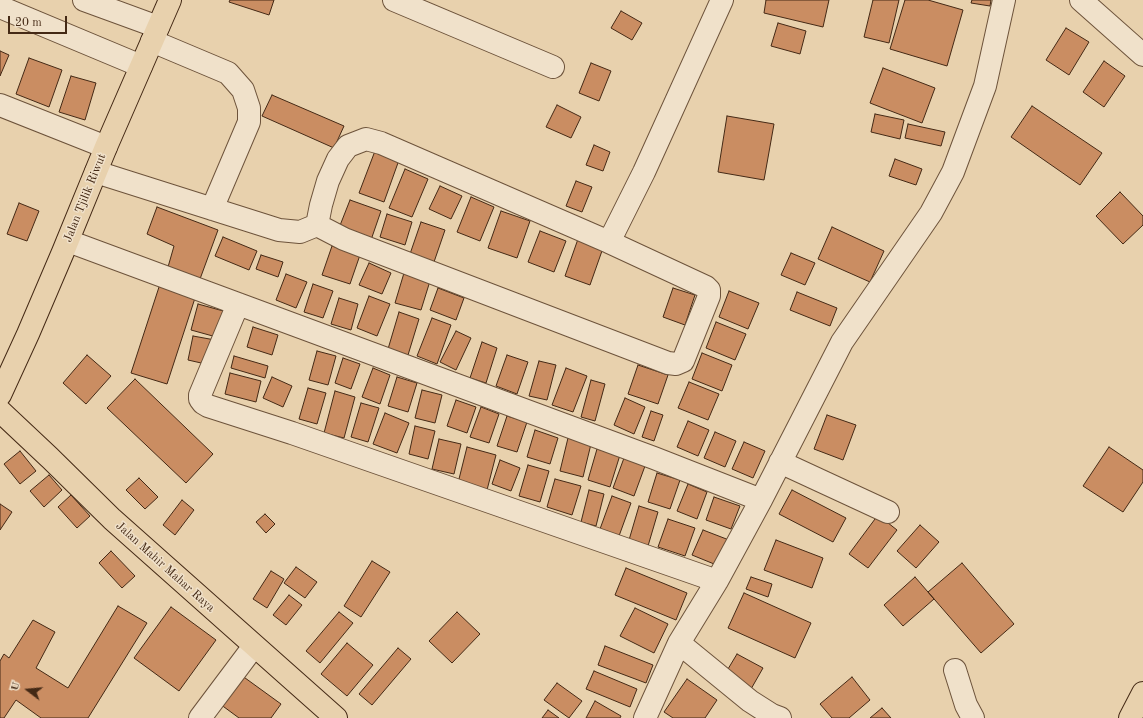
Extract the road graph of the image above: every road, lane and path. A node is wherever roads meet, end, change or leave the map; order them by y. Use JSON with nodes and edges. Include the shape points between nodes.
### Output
{"nodes":[{"id":1,"x":84,"y":0,"type":"edge"},
{"id":2,"x":170,"y":0,"type":"edge"},
{"id":3,"x":394,"y":0,"type":"edge"},
{"id":4,"x":722,"y":0,"type":"edge"},
{"id":5,"x":1004,"y":0,"type":"edge"},
{"id":6,"x":1081,"y":0,"type":"edge"},
{"id":7,"x":0,"y":7,"type":"edge"},
{"id":8,"x":155,"y":34,"type":"junction"},
{"id":9,"x":1143,"y":55,"type":"edge"},
{"id":10,"x":142,"y":66,"type":"junction"},
{"id":11,"x":553,"y":67,"type":"dead end"},
{"id":12,"x":0,"y":106,"type":"edge"},
{"id":13,"x":106,"y":147,"type":"junction"},
{"id":14,"x":96,"y":172,"type":"junction"},
{"id":15,"x":212,"y":209,"type":"junction"},
{"id":16,"x":317,"y":225,"type":"junction"},
{"id":17,"x":68,"y":241,"type":"junction"},
{"id":18,"x":609,"y":242,"type":"junction"},
{"id":19,"x":238,"y":304,"type":"junction"},
{"id":20,"x":0,"y":395,"type":"edge"},
{"id":21,"x":0,"y":411,"type":"edge"},
{"id":22,"x":780,"y":462,"type":"junction"},
{"id":23,"x":761,"y":500,"type":"junction"},
{"id":24,"x":888,"y":512,"type":"dead end"},
{"id":25,"x":717,"y":581,"type":"junction"},
{"id":26,"x":679,"y":643,"type":"junction"},
{"id":27,"x":254,"y":646,"type":"junction"},
{"id":28,"x":955,"y":670,"type":"dead end"},
{"id":29,"x":1143,"y":692,"type":"edge"},
{"id":30,"x":200,"y":718,"type":"edge"},
{"id":31,"x":336,"y":718,"type":"edge"},
{"id":32,"x":645,"y":718,"type":"edge"},
{"id":33,"x":780,"y":718,"type":"edge"},
{"id":34,"x":973,"y":718,"type":"edge"},
{"id":35,"x":1130,"y":718,"type":"edge"}],
"edges":[{"from":1,"to":8,"type":"street"},
{"from":2,"to":8,"type":"main road","name":"Jalan Tjilik Riwut"},
{"from":3,"to":11,"type":"street"},
{"from":4,"to":18,"type":"street","via":[[644,172]]},
{"from":5,"to":22,"type":"street","via":[[985,86],[953,172],[931,213],[842,342]]},
{"from":6,"to":9,"type":"street"},
{"from":7,"to":10,"type":"street"},
{"from":8,"to":10,"type":"main road","name":"Jalan Tjilik Riwut"},
{"from":8,"to":15,"type":"street","via":[[228,73],[243,90],[249,108],[249,122]]},
{"from":10,"to":13,"type":"main road","name":"Jalan Tjilik Riwut"},
{"from":12,"to":13,"type":"street"},
{"from":13,"to":14,"type":"main road","name":"Jalan Tjilik Riwut"},
{"from":14,"to":15,"type":"street"},
{"from":14,"to":17,"type":"main road","name":"Jalan Tjilik Riwut"},
{"from":15,"to":16,"type":"street","via":[[279,230],[300,232]]},
{"from":16,"to":18,"type":"street","via":[[328,180],[338,159],[348,146],[366,139],[381,142]]},
{"from":16,"to":18,"type":"street","via":[[344,239],[668,363],[676,364],[683,361],[709,296],[709,290]]},
{"from":17,"to":19,"type":"street"},
{"from":17,"to":20,"type":"main road","name":"Jalan Tjilik Riwut"},
{"from":19,"to":23,"type":"street"},
{"from":19,"to":25,"type":"street","via":[[200,395],[200,399],[208,406]]},
{"from":21,"to":27,"type":"main road","name":"Jalan Mahir Mahar Raya","via":[[112,520]]},
{"from":22,"to":23,"type":"street"},
{"from":22,"to":24,"type":"street"},
{"from":23,"to":25,"type":"street"},
{"from":25,"to":26,"type":"street"},
{"from":26,"to":32,"type":"street"},
{"from":26,"to":33,"type":"street","via":[[750,701]]},
{"from":27,"to":30,"type":"street"},
{"from":27,"to":31,"type":"main road","name":"Jalan Mahir Mahar Raya"},
{"from":28,"to":34,"type":"street"},
{"from":29,"to":35,"type":"main road"}]}
